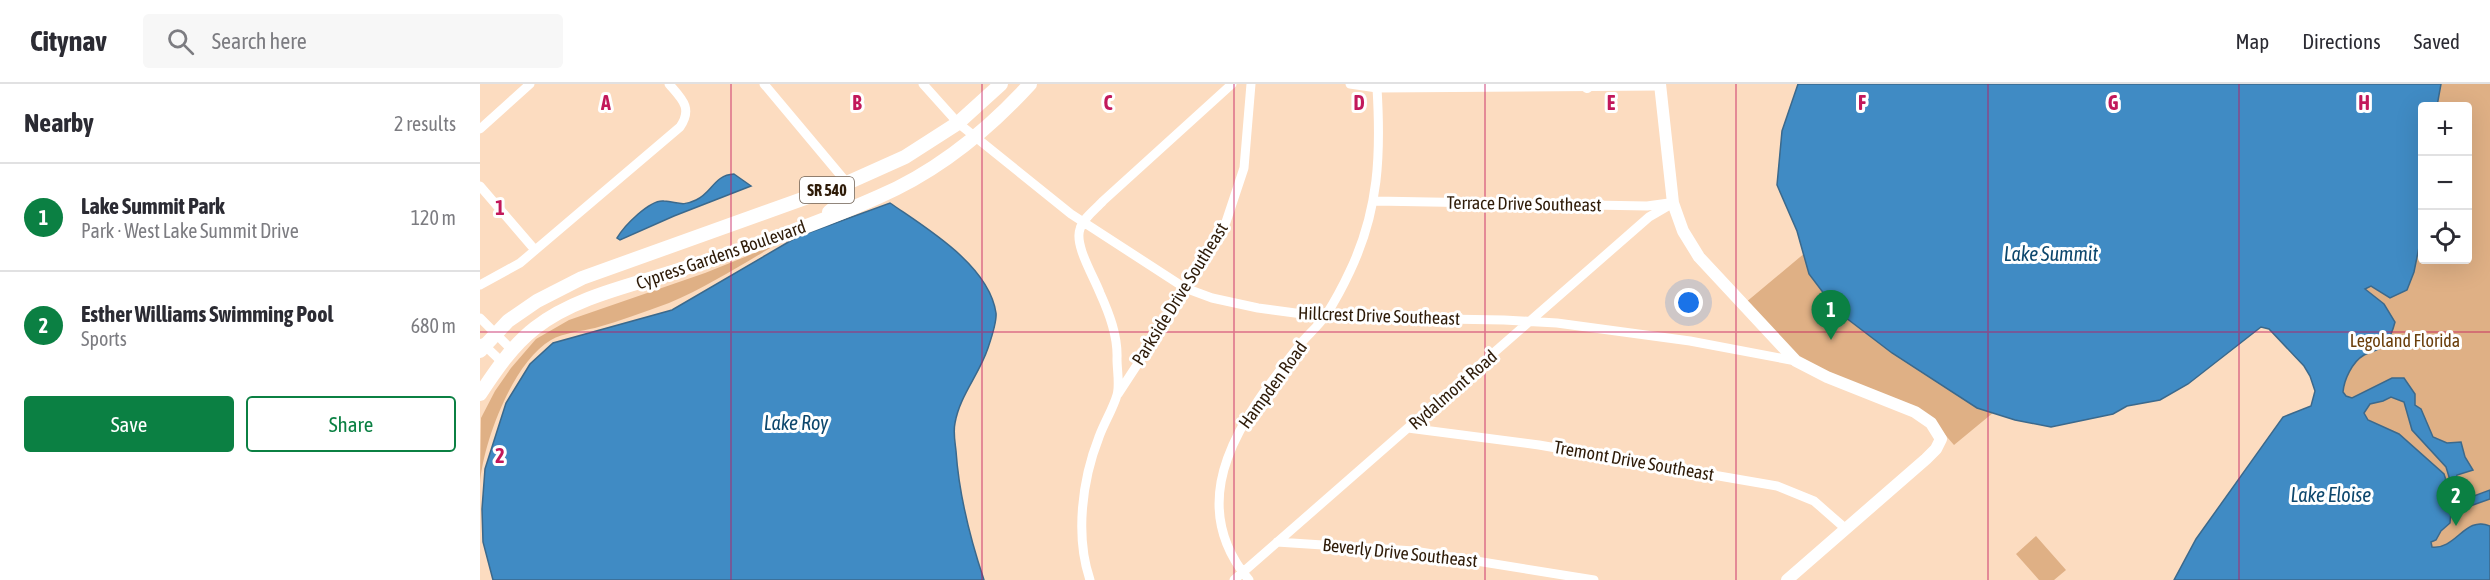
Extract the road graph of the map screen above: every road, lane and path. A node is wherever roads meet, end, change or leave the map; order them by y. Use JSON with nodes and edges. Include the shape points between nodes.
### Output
{"nodes":[{"id":1,"x":530,"y":84,"type":"edge"},
{"id":2,"x":669,"y":84,"type":"edge"},
{"id":3,"x":764,"y":84,"type":"edge"},
{"id":4,"x":923,"y":84,"type":"edge"},
{"id":5,"x":1001,"y":84,"type":"edge"},
{"id":6,"x":1030,"y":84,"type":"edge"},
{"id":7,"x":1232,"y":84,"type":"edge"},
{"id":8,"x":1251,"y":84,"type":"edge"},
{"id":9,"x":1350,"y":84,"type":"edge"},
{"id":10,"x":1589,"y":85,"type":"edge"},
{"id":11,"x":1660,"y":85,"type":"edge"},
{"id":12,"x":1377,"y":88,"type":"junction"},
{"id":13,"x":958,"y":123,"type":"junction"},
{"id":14,"x":480,"y":129,"type":"edge"},
{"id":15,"x":975,"y":136,"type":"junction"},
{"id":16,"x":847,"y":183,"type":"junction"},
{"id":17,"x":480,"y":186,"type":"edge"},
{"id":18,"x":1375,"y":201,"type":"junction"},
{"id":19,"x":1673,"y":203,"type":"junction"},
{"id":20,"x":1083,"y":222,"type":"junction"},
{"id":21,"x":807,"y":225,"type":"junction"},
{"id":22,"x":535,"y":250,"type":"junction"},
{"id":23,"x":480,"y":285,"type":"edge"},
{"id":24,"x":1185,"y":288,"type":"junction"},
{"id":25,"x":1325,"y":317,"type":"junction"},
{"id":26,"x":480,"y":318,"type":"edge"},
{"id":27,"x":1529,"y":322,"type":"junction"},
{"id":28,"x":496,"y":334,"type":"junction"},
{"id":29,"x":482,"y":346,"type":"edge"},
{"id":30,"x":512,"y":350,"type":"junction"},
{"id":31,"x":1796,"y":361,"type":"junction"},
{"id":32,"x":502,"y":362,"type":"junction"},
{"id":33,"x":480,"y":394,"type":"edge"},
{"id":34,"x":1118,"y":394,"type":"junction"},
{"id":35,"x":1408,"y":428,"type":"junction"},
{"id":36,"x":1846,"y":529,"type":"junction"},
{"id":37,"x":1277,"y":542,"type":"junction"},
{"id":38,"x":1246,"y":576,"type":"edge"},
{"id":39,"x":1090,"y":580,"type":"edge"},
{"id":40,"x":1234,"y":580,"type":"edge"},
{"id":41,"x":1594,"y":580,"type":"edge"},
{"id":42,"x":1787,"y":580,"type":"edge"}],
"edges":[{"from":1,"to":14,"type":"street"},
{"from":2,"to":22,"type":"street","via":[[687,110],[680,127]]},
{"from":3,"to":16,"type":"street"},
{"from":4,"to":13,"type":"street","name":"Hillcrest Drive Southeast"},
{"from":5,"to":13,"type":"main road","name":"Cypress Gardens Boulevard","number":"SR 540"},
{"from":6,"to":15,"type":"main road","name":"Cypress Gardens Boulevard","number":"SR 540"},
{"from":7,"to":20,"type":"street"},
{"from":8,"to":24,"type":"street","name":"Parkside Drive Southeast","via":[[1241,178],[1226,222]]},
{"from":9,"to":12,"type":"street"},
{"from":10,"to":11,"type":"street"},
{"from":10,"to":12,"type":"street"},
{"from":11,"to":19,"type":"street"},
{"from":12,"to":18,"type":"street","name":"Hampden Road"},
{"from":13,"to":15,"type":"street","name":"Hillcrest Drive Southeast"},
{"from":13,"to":16,"type":"main road","name":"Cypress Gardens Boulevard","number":"SR 540","via":[[904,157]]},
{"from":15,"to":20,"type":"street","name":"Hillcrest Drive Southeast"},
{"from":15,"to":21,"type":"main road","name":"Cypress Gardens Boulevard","number":"SR 540","via":[[921,175],[879,197]]},
{"from":16,"to":21,"type":"main road","via":[[848,196],[837,208]]},
{"from":16,"to":28,"type":"main road","name":"Cypress Gardens Boulevard","number":"SR 540","via":[[582,278],[537,301]]},
{"from":17,"to":22,"type":"street"},
{"from":18,"to":19,"type":"street","name":"Terrace Drive Southeast","via":[[1647,206]]},
{"from":18,"to":25,"type":"street","name":"Hampden Road","via":[[1358,253]]},
{"from":19,"to":27,"type":"street","name":"Rydalmont Road","via":[[1649,217]]},
{"from":19,"to":31,"type":"street","via":[[1683,231],[1699,257]]},
{"from":20,"to":24,"type":"street","name":"Hillcrest Drive Southeast"},
{"from":20,"to":34,"type":"street","via":[[1080,241],[1115,336]]},
{"from":21,"to":30,"type":"main road","name":"Cypress Gardens Boulevard","number":"SR 540","via":[[561,311]]},
{"from":22,"to":23,"type":"street"},
{"from":24,"to":25,"type":"street","name":"Hillcrest Drive Southeast","via":[[1232,303]]},
{"from":24,"to":34,"type":"street","name":"Parkside Drive Southeast"},
{"from":25,"to":27,"type":"street","name":"Hillcrest Drive Southeast"},
{"from":25,"to":38,"type":"street","name":"Hampden Road","via":[[1254,404],[1228,458],[1218,510],[1223,538]]},
{"from":26,"to":28,"type":"street"},
{"from":27,"to":31,"type":"street","name":"Hillcrest Drive Southeast","via":[[1690,341]]},
{"from":27,"to":35,"type":"street","name":"Rydalmont Road"},
{"from":28,"to":29,"type":"main road","name":"Cypress Gardens Boulevard","number":"SR 540"},
{"from":28,"to":30,"type":"street"},
{"from":29,"to":32,"type":"street"},
{"from":30,"to":32,"type":"main road","name":"Cypress Gardens Boulevard","number":"SR 540"},
{"from":31,"to":36,"type":"street","via":[[1915,412],[1931,423],[1941,440],[1926,459]]},
{"from":32,"to":33,"type":"main road","name":"Cypress Gardens Boulevard","number":"SR 540"},
{"from":34,"to":39,"type":"street","name":"Parkside Drive Southeast","via":[[1098,438],[1087,480],[1081,530]]},
{"from":35,"to":36,"type":"street","name":"Tremont Drive Southeast","via":[[1539,445],[1777,486],[1814,501]]},
{"from":35,"to":37,"type":"street","name":"Rydalmont Road"},
{"from":36,"to":42,"type":"street"},
{"from":37,"to":38,"type":"street","name":"Rydalmont Road"},
{"from":37,"to":41,"type":"street","name":"Beverly Drive Southeast","via":[[1414,551]]},
{"from":38,"to":40,"type":"street","name":"Rydalmont Road"}]}
